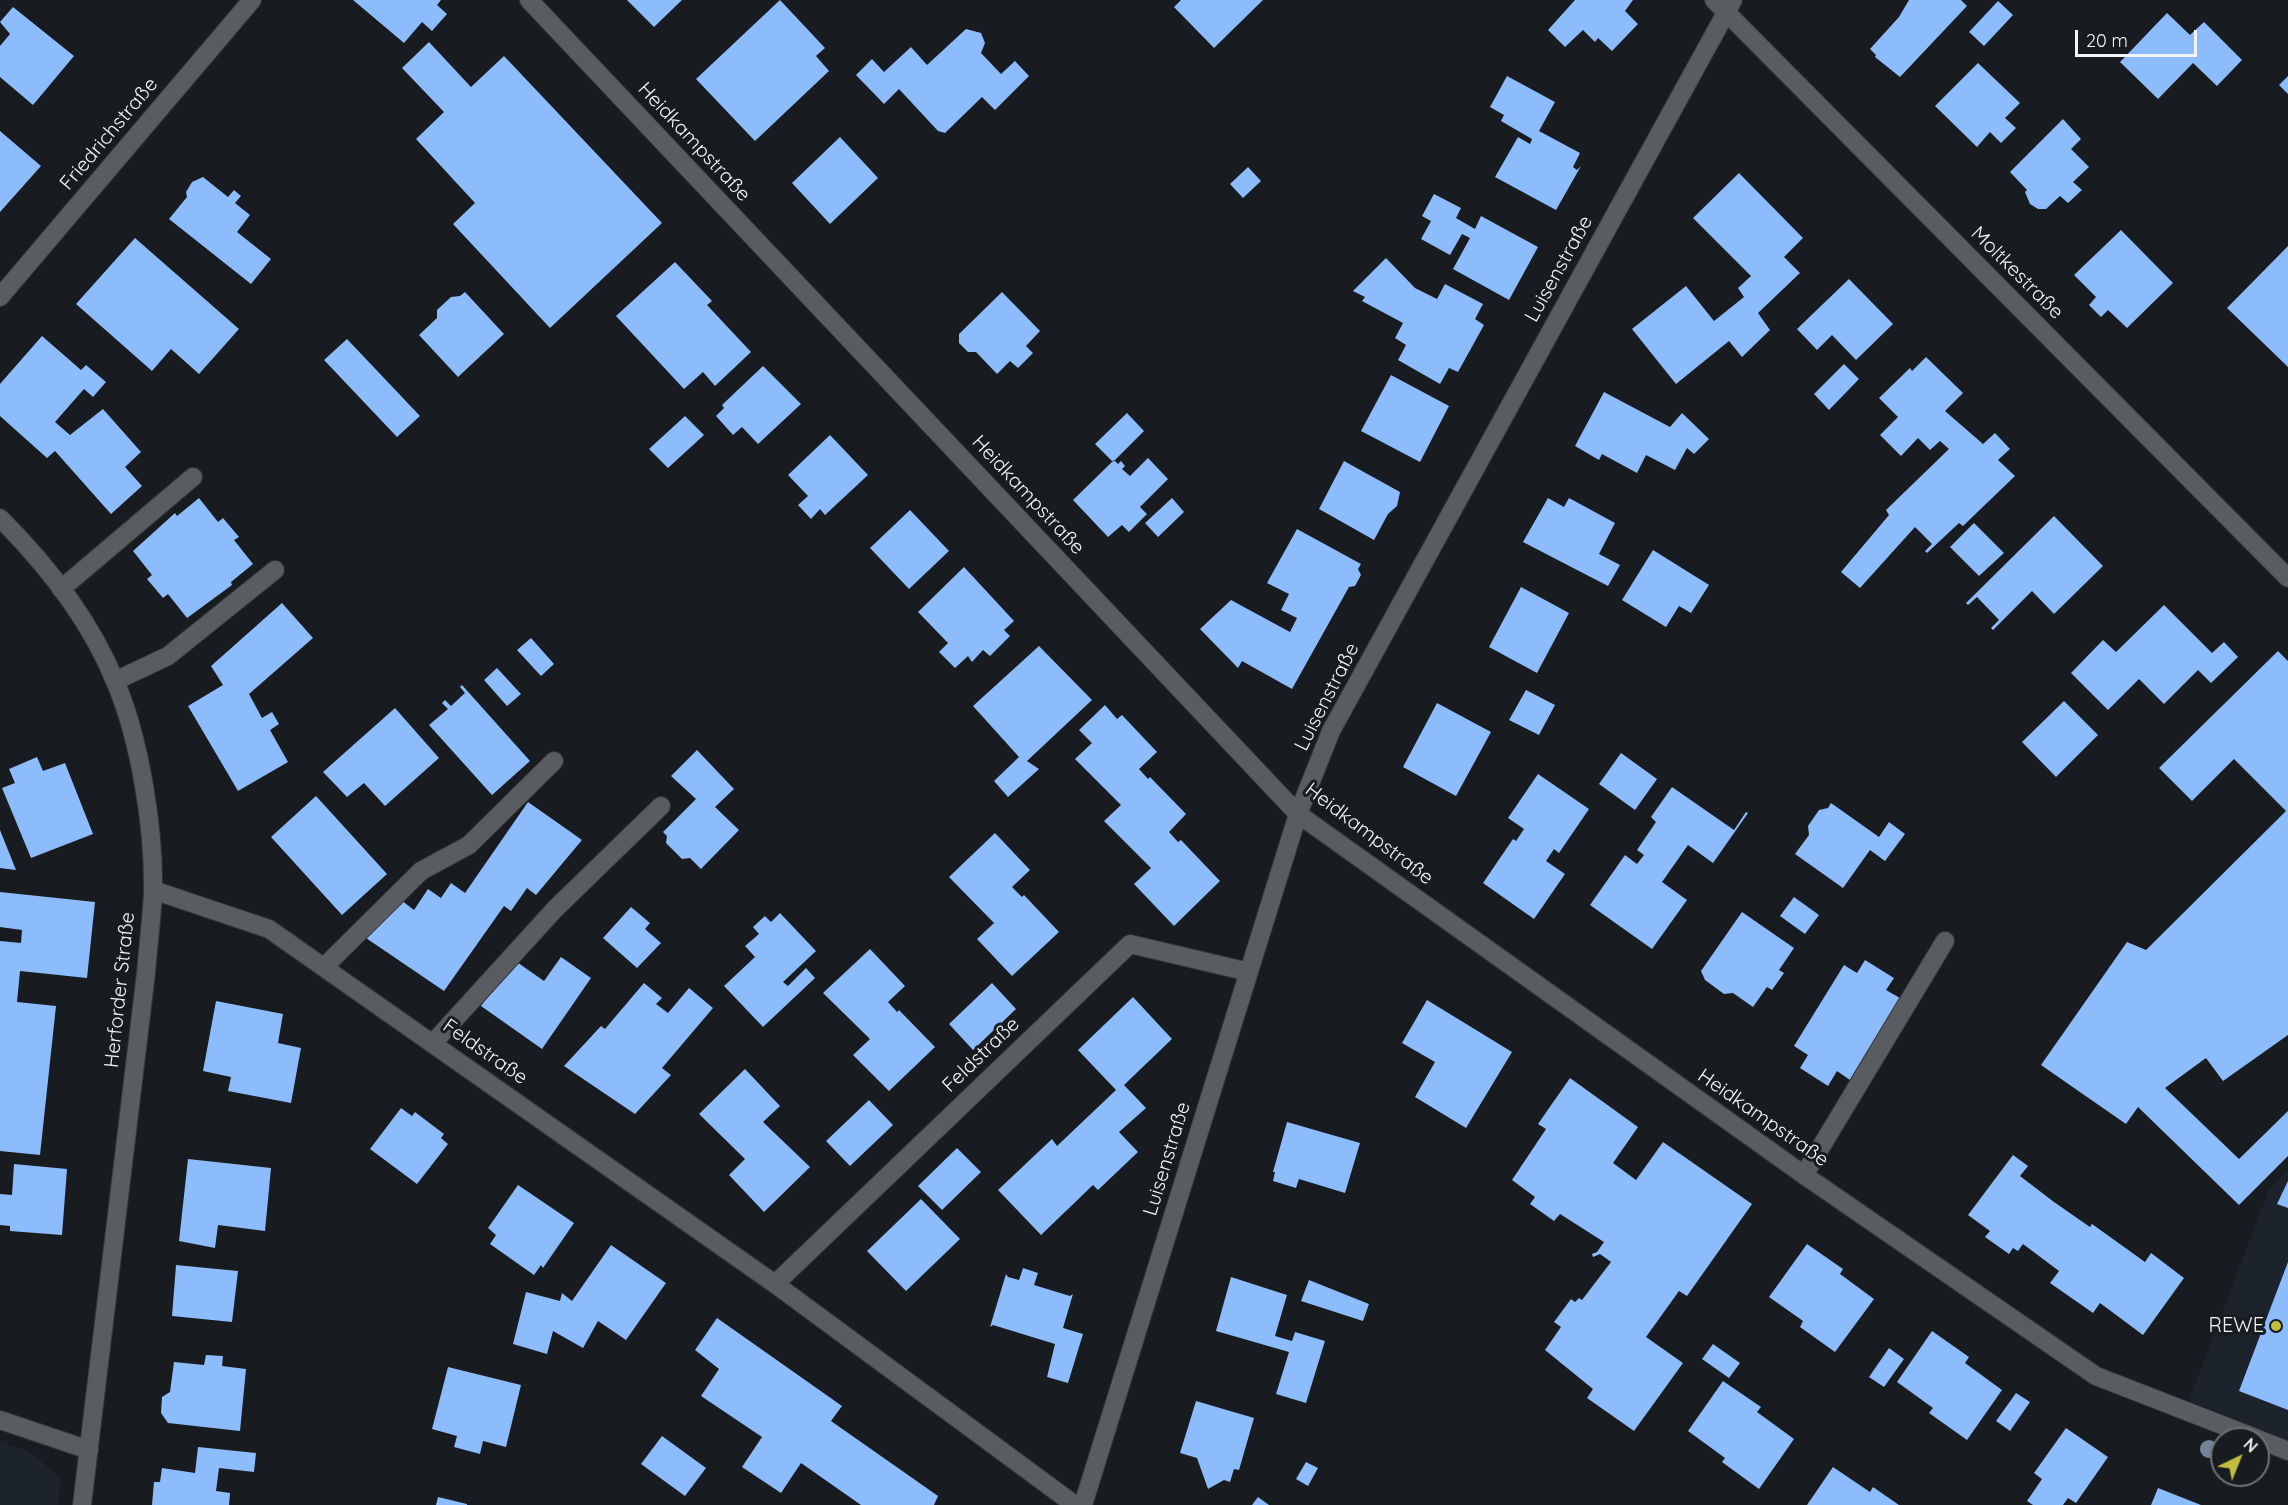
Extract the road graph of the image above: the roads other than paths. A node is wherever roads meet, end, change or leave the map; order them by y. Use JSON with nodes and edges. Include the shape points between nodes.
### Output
{"nodes":[{"id":1,"x":252,"y":0,"type":"edge"},
{"id":2,"x":529,"y":0,"type":"edge"},
{"id":3,"x":1724,"y":4,"type":"edge"},
{"id":4,"x":0,"y":297,"type":"edge"},
{"id":5,"x":193,"y":477,"type":"dead end"},
{"id":6,"x":0,"y":518,"type":"edge"},
{"id":7,"x":275,"y":570,"type":"dead end"},
{"id":8,"x":2288,"y":578,"type":"edge"},
{"id":9,"x":61,"y":589,"type":"junction"},
{"id":10,"x":115,"y":681,"type":"junction"},
{"id":11,"x":554,"y":761,"type":"dead end"},
{"id":12,"x":661,"y":806,"type":"dead end"},
{"id":13,"x":1298,"y":814,"type":"junction"},
{"id":14,"x":153,"y":890,"type":"junction"},
{"id":15,"x":1945,"y":941,"type":"dead end"},
{"id":16,"x":324,"y":967,"type":"junction"},
{"id":17,"x":1249,"y":972,"type":"junction"},
{"id":18,"x":433,"y":1043,"type":"junction"},
{"id":19,"x":1803,"y":1175,"type":"junction"},
{"id":20,"x":775,"y":1284,"type":"junction"},
{"id":21,"x":0,"y":1420,"type":"edge"},
{"id":22,"x":2227,"y":1427,"type":"edge"},
{"id":23,"x":2270,"y":1444,"type":"edge"},
{"id":24,"x":89,"y":1450,"type":"junction"},
{"id":25,"x":2288,"y":1451,"type":"edge"},
{"id":26,"x":82,"y":1505,"type":"edge"},
{"id":27,"x":1075,"y":1505,"type":"edge"},
{"id":28,"x":1083,"y":1505,"type":"edge"}],
"edges":[{"from":1,"to":4,"type":"street","name":"Friedrichstraße"},
{"from":2,"to":13,"type":"street","name":"Heidkampstraße"},
{"from":3,"to":8,"type":"street","name":"Moltkestraße"},
{"from":3,"to":13,"type":"street","name":"Luisenstraße","via":[[1332,731]]},
{"from":5,"to":9,"type":"street"},
{"from":6,"to":9,"type":"street","name":"Herforder Straße","via":[[29,546]]},
{"from":7,"to":10,"type":"street","via":[[168,656]]},
{"from":9,"to":10,"type":"street","name":"Herforder Straße"},
{"from":10,"to":14,"type":"street","name":"Herforder Straße","via":[[142,782],[150,829]]},
{"from":11,"to":16,"type":"street","via":[[469,845],[421,871]]},
{"from":12,"to":18,"type":"street","via":[[555,909]]},
{"from":13,"to":17,"type":"street","name":"Luisenstraße"},
{"from":13,"to":19,"type":"street","name":"Heidkampstraße"},
{"from":14,"to":16,"type":"street","name":"Feldstraße","via":[[269,929]]},
{"from":14,"to":24,"type":"street","name":"Herforder Straße"},
{"from":15,"to":19,"type":"street"},
{"from":16,"to":18,"type":"street","name":"Feldstraße"},
{"from":17,"to":20,"type":"street","name":"Feldstraße","via":[[1131,944]]},
{"from":17,"to":28,"type":"street","name":"Luisenstraße"},
{"from":18,"to":20,"type":"street","name":"Feldstraße"},
{"from":19,"to":22,"type":"street","name":"Heidkampstraße","via":[[2096,1376]]},
{"from":20,"to":27,"type":"street","name":"Feldstraße"},
{"from":21,"to":24,"type":"street"},
{"from":23,"to":25,"type":"street","name":"Heidkampstraße"},
{"from":24,"to":26,"type":"street","name":"Herforder Straße"}]}
